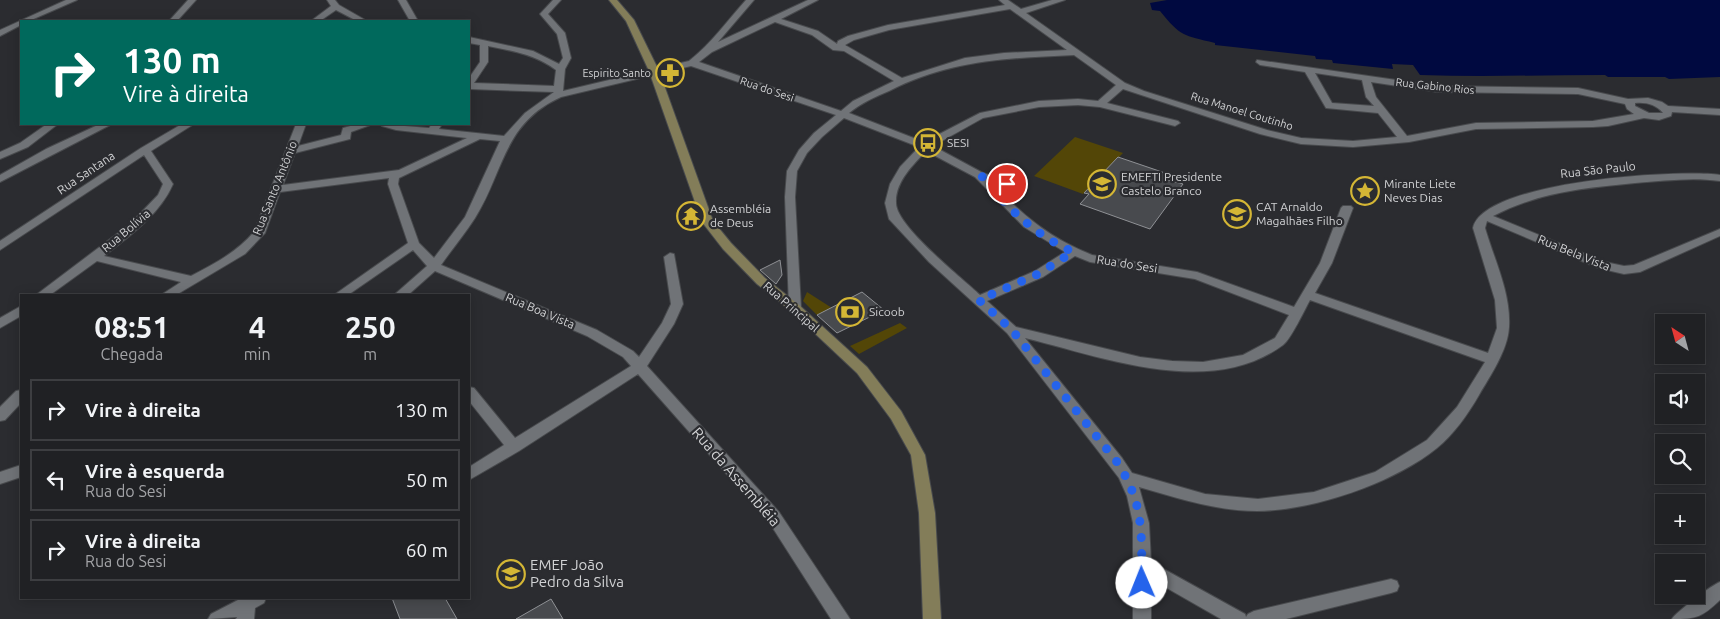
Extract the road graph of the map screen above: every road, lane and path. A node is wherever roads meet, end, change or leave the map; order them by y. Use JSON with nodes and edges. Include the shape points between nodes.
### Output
{"nodes":[{"id":1,"x":73,"y":0,"type":"edge"},
{"id":2,"x":192,"y":0,"type":"edge"},
{"id":3,"x":402,"y":0,"type":"edge"},
{"id":4,"x":557,"y":0,"type":"edge"},
{"id":5,"x":613,"y":0,"type":"edge"},
{"id":6,"x":750,"y":0,"type":"edge"},
{"id":7,"x":814,"y":0,"type":"edge"},
{"id":8,"x":1003,"y":0,"type":"edge"},
{"id":9,"x":1061,"y":0,"type":"edge"},
{"id":10,"x":63,"y":2,"type":"edge"},
{"id":11,"x":333,"y":3,"type":"edge"},
{"id":12,"x":1016,"y":9,"type":"junction"},
{"id":13,"x":774,"y":19,"type":"junction"},
{"id":14,"x":26,"y":20,"type":"edge"},
{"id":15,"x":174,"y":20,"type":"edge"},
{"id":16,"x":316,"y":20,"type":"edge"},
{"id":17,"x":361,"y":20,"type":"edge"},
{"id":18,"x":413,"y":20,"type":"edge"},
{"id":19,"x":0,"y":23,"type":"edge"},
{"id":20,"x":20,"y":23,"type":"edge"},
{"id":21,"x":12,"y":26,"type":"junction"},
{"id":22,"x":0,"y":33,"type":"edge"},
{"id":23,"x":470,"y":40,"type":"edge"},
{"id":24,"x":484,"y":43,"type":"junction"},
{"id":25,"x":846,"y":49,"type":"junction"},
{"id":26,"x":709,"y":50,"type":"junction"},
{"id":27,"x":1076,"y":52,"type":"junction"},
{"id":28,"x":1260,"y":62,"type":"dead end"},
{"id":29,"x":692,"y":63,"type":"junction"},
{"id":30,"x":561,"y":69,"type":"junction"},
{"id":31,"x":1308,"y":70,"type":"junction"},
{"id":32,"x":654,"y":71,"type":"junction"},
{"id":33,"x":1366,"y":79,"type":"junction"},
{"id":34,"x":901,"y":81,"type":"junction"},
{"id":35,"x":470,"y":83,"type":"edge"},
{"id":36,"x":470,"y":85,"type":"edge"},
{"id":37,"x":1122,"y":85,"type":"junction"},
{"id":38,"x":559,"y":92,"type":"junction"},
{"id":39,"x":1630,"y":102,"type":"junction"},
{"id":40,"x":1100,"y":104,"type":"junction"},
{"id":41,"x":1666,"y":109,"type":"junction"},
{"id":42,"x":1382,"y":110,"type":"junction"},
{"id":43,"x":1720,"y":112,"type":"edge"},
{"id":44,"x":842,"y":114,"type":"junction"},
{"id":45,"x":1644,"y":115,"type":"junction"},
{"id":46,"x":1175,"y":123,"type":"dead end"},
{"id":47,"x":52,"y":125,"type":"edge"},
{"id":48,"x":105,"y":125,"type":"edge"},
{"id":49,"x":186,"y":125,"type":"edge"},
{"id":50,"x":301,"y":125,"type":"edge"},
{"id":51,"x":364,"y":125,"type":"edge"},
{"id":52,"x":387,"y":125,"type":"edge"},
{"id":53,"x":435,"y":127,"type":"edge"},
{"id":54,"x":477,"y":137,"type":"junction"},
{"id":55,"x":506,"y":139,"type":"junction"},
{"id":56,"x":1404,"y":139,"type":"junction"},
{"id":57,"x":925,"y":146,"type":"junction"},
{"id":58,"x":145,"y":150,"type":"junction"},
{"id":59,"x":290,"y":151,"type":"junction"},
{"id":60,"x":0,"y":156,"type":"edge"},
{"id":61,"x":399,"y":172,"type":"junction"},
{"id":62,"x":980,"y":174,"type":"junction"},
{"id":63,"x":1720,"y":178,"type":"edge"},
{"id":64,"x":0,"y":179,"type":"edge"},
{"id":65,"x":1020,"y":188,"type":"dead end"},
{"id":66,"x":276,"y":189,"type":"junction"},
{"id":67,"x":1347,"y":208,"type":"dead end"},
{"id":68,"x":1485,"y":216,"type":"junction"},
{"id":69,"x":1720,"y":232,"type":"edge"},
{"id":70,"x":414,"y":244,"type":"junction"},
{"id":71,"x":0,"y":246,"type":"edge"},
{"id":72,"x":1073,"y":252,"type":"junction"},
{"id":73,"x":670,"y":256,"type":"dead end"},
{"id":74,"x":95,"y":257,"type":"junction"},
{"id":75,"x":434,"y":266,"type":"junction"},
{"id":76,"x":191,"y":280,"type":"junction"},
{"id":77,"x":43,"y":294,"type":"edge"},
{"id":78,"x":169,"y":294,"type":"edge"},
{"id":79,"x":341,"y":294,"type":"edge"},
{"id":80,"x":401,"y":294,"type":"edge"},
{"id":81,"x":1309,"y":295,"type":"junction"},
{"id":82,"x":979,"y":300,"type":"junction"},
{"id":83,"x":795,"y":308,"type":"junction"},
{"id":84,"x":20,"y":311,"type":"edge"},
{"id":85,"x":1297,"y":312,"type":"junction"},
{"id":86,"x":1,"y":322,"type":"edge"},
{"id":87,"x":1012,"y":330,"type":"junction"},
{"id":88,"x":1493,"y":360,"type":"junction"},
{"id":89,"x":639,"y":367,"type":"junction"},
{"id":90,"x":470,"y":393,"type":"edge"},
{"id":91,"x":20,"y":396,"type":"edge"},
{"id":92,"x":0,"y":416,"type":"edge"},
{"id":93,"x":514,"y":446,"type":"junction"},
{"id":94,"x":20,"y":471,"type":"edge"},
{"id":95,"x":470,"y":473,"type":"edge"},
{"id":96,"x":0,"y":478,"type":"edge"},
{"id":97,"x":1128,"y":478,"type":"junction"},
{"id":98,"x":1141,"y":565,"type":"junction"},
{"id":99,"x":1391,"y":586,"type":"dead end"},
{"id":100,"x":1720,"y":589,"type":"edge"},
{"id":101,"x":249,"y":604,"type":"edge"},
{"id":102,"x":216,"y":619,"type":"edge"},
{"id":103,"x":841,"y":619,"type":"edge"},
{"id":104,"x":932,"y":619,"type":"edge"},
{"id":105,"x":1142,"y":619,"type":"edge"},
{"id":106,"x":1240,"y":619,"type":"edge"},
{"id":107,"x":1254,"y":619,"type":"edge"},
{"id":108,"x":1681,"y":619,"type":"edge"}],
"edges":[{"from":1,"to":10,"type":"street"},
{"from":2,"to":15,"type":"street"},
{"from":3,"to":18,"type":"street"},
{"from":4,"to":30,"type":"street","via":[[544,14],[561,33],[567,58]]},
{"from":5,"to":32,"type":"street","name":"Rua Principal","via":[[630,20]]},
{"from":6,"to":26,"type":"street"},
{"from":7,"to":13,"type":"street"},
{"from":8,"to":12,"type":"street","name":"Rua Manoel Coutinho"},
{"from":9,"to":12,"type":"street"},
{"from":10,"to":14,"type":"street"},
{"from":11,"to":16,"type":"street"},
{"from":11,"to":17,"type":"street"},
{"from":12,"to":25,"type":"street","via":[[888,28],[843,41],[841,46]]},
{"from":12,"to":27,"type":"street","name":"Rua Manoel Coutinho"},
{"from":13,"to":25,"type":"street","via":[[815,33],[836,48]]},
{"from":13,"to":26,"type":"street"},
{"from":19,"to":21,"type":"street"},
{"from":20,"to":21,"type":"street"},
{"from":21,"to":22,"type":"street"},
{"from":23,"to":24,"type":"street"},
{"from":24,"to":30,"type":"street","via":[[537,56]]},
{"from":24,"to":35,"type":"street","via":[[484,62]]},
{"from":25,"to":34,"type":"street"},
{"from":26,"to":29,"type":"street"},
{"from":27,"to":34,"type":"street","via":[[965,61]]},
{"from":27,"to":37,"type":"street","name":"Rua Manoel Coutinho"},
{"from":28,"to":31,"type":"street","name":"Rua Gabino Rios"},
{"from":29,"to":32,"type":"street"},
{"from":29,"to":44,"type":"street","name":"Rua do Sesi"},
{"from":30,"to":38,"type":"street"},
{"from":31,"to":33,"type":"street","name":"Rua Gabino Rios"},
{"from":31,"to":42,"type":"street","via":[[1329,106]]},
{"from":32,"to":38,"type":"street"},
{"from":32,"to":83,"type":"street","name":"Rua Principal","via":[[708,222],[761,281]]},
{"from":33,"to":39,"type":"street","name":"Rua Gabino Rios","via":[[1438,89],[1578,91]]},
{"from":33,"to":42,"type":"street","via":[[1371,97]]},
{"from":34,"to":44,"type":"street","via":[[856,103]]},
{"from":36,"to":38,"type":"street"},
{"from":37,"to":40,"type":"street"},
{"from":37,"to":56,"type":"street","name":"Rua Manoel Coutinho","via":[[1140,94],[1301,141],[1353,144]]},
{"from":38,"to":55,"type":"street","via":[[528,115]]},
{"from":39,"to":41,"type":"street","name":"Rua Gabino Rios","via":[[1650,102]]},
{"from":39,"to":45,"type":"street","via":[[1630,107]]},
{"from":40,"to":46,"type":"street"},
{"from":40,"to":57,"type":"street","via":[[1039,104],[980,116]]},
{"from":41,"to":43,"type":"street","name":"Rua Gabino Rios"},
{"from":41,"to":45,"type":"street","name":"Rua Manoel Coutinho","via":[[1666,116]]},
{"from":42,"to":56,"type":"street"},
{"from":44,"to":57,"type":"street","name":"Rua do Sesi"},
{"from":44,"to":83,"type":"street","via":[[803,152],[792,171],[790,197]]},
{"from":45,"to":56,"type":"street","name":"Rua Manoel Coutinho","via":[[1593,124],[1476,126]]},
{"from":47,"to":60,"type":"street","via":[[24,145]]},
{"from":48,"to":64,"type":"street"},
{"from":49,"to":58,"type":"street","name":"Rua Santana"},
{"from":50,"to":59,"type":"street","name":"Rua Santo Antônio"},
{"from":51,"to":59,"type":"street","via":[[346,130],[346,137]]},
{"from":52,"to":53,"type":"street"},
{"from":53,"to":54,"type":"street"},
{"from":54,"to":55,"type":"street"},
{"from":54,"to":61,"type":"street"},
{"from":55,"to":75,"type":"street","via":[[470,217]]},
{"from":57,"to":62,"type":"street","name":"Rua do Sesi"},
{"from":57,"to":82,"type":"street","via":[[895,184],[890,203],[895,219]]},
{"from":58,"to":71,"type":"street","name":"Rua Santana"},
{"from":58,"to":74,"type":"street","name":"Rua Bolívia","via":[[168,184],[168,190],[161,201]]},
{"from":59,"to":66,"type":"street","name":"Rua Santo Antônio"},
{"from":61,"to":66,"type":"street"},
{"from":61,"to":70,"type":"street","via":[[394,176],[393,184]]},
{"from":62,"to":65,"type":"street","name":"Rua do Sesi"},
{"from":62,"to":72,"type":"street","name":"Rua do Sesi","via":[[1008,208],[1029,227]]},
{"from":63,"to":68,"type":"street","name":"Rua São Paulo","via":[[1699,175],[1567,186],[1519,198]]},
{"from":66,"to":76,"type":"street","name":"Rua Santo Antônio","via":[[254,241]]},
{"from":67,"to":81,"type":"street","via":[[1326,263]]},
{"from":68,"to":69,"type":"street","name":"Rua Bela Vista","via":[[1602,265],[1624,270],[1636,268]]},
{"from":68,"to":88,"type":"street","via":[[1479,228],[1501,300],[1503,328]]},
{"from":70,"to":75,"type":"street"},
{"from":70,"to":79,"type":"street"},
{"from":72,"to":82,"type":"street","via":[[1038,274]]},
{"from":72,"to":85,"type":"street","name":"Rua do Sesi","via":[[1090,258],[1197,276]]},
{"from":73,"to":89,"type":"street","via":[[677,304],[668,324]]},
{"from":74,"to":76,"type":"street"},
{"from":74,"to":77,"type":"street","name":"Rua Bolívia"},
{"from":75,"to":80,"type":"street"},
{"from":75,"to":89,"type":"street","name":"Rua Boa Vista","via":[[592,333],[628,354]]},
{"from":76,"to":78,"type":"street","name":"Rua Santo Antônio"},
{"from":81,"to":85,"type":"street"},
{"from":81,"to":88,"type":"street"},
{"from":82,"to":87,"type":"street"},
{"from":83,"to":104,"type":"street","name":"Rua Principal","via":[[862,370],[896,416],[918,455],[928,513]]},
{"from":84,"to":86,"type":"street"},
{"from":85,"to":87,"type":"street","via":[[1280,341],[1246,359],[1204,367],[1140,362]]},
{"from":87,"to":97,"type":"street"},
{"from":88,"to":97,"type":"street","via":[[1462,411],[1432,444],[1380,476],[1314,498],[1258,505],[1205,500]]},
{"from":89,"to":93,"type":"street"},
{"from":89,"to":103,"type":"street","name":"Rua da Assembléia","via":[[774,517]]},
{"from":90,"to":93,"type":"street"},
{"from":91,"to":92,"type":"street"},
{"from":93,"to":95,"type":"street"},
{"from":94,"to":96,"type":"street"},
{"from":97,"to":98,"type":"street","via":[[1140,516]]},
{"from":98,"to":105,"type":"street"},
{"from":98,"to":106,"type":"street"},
{"from":99,"to":107,"type":"street"},
{"from":100,"to":108,"type":"street"},
{"from":101,"to":102,"type":"street"}]}
